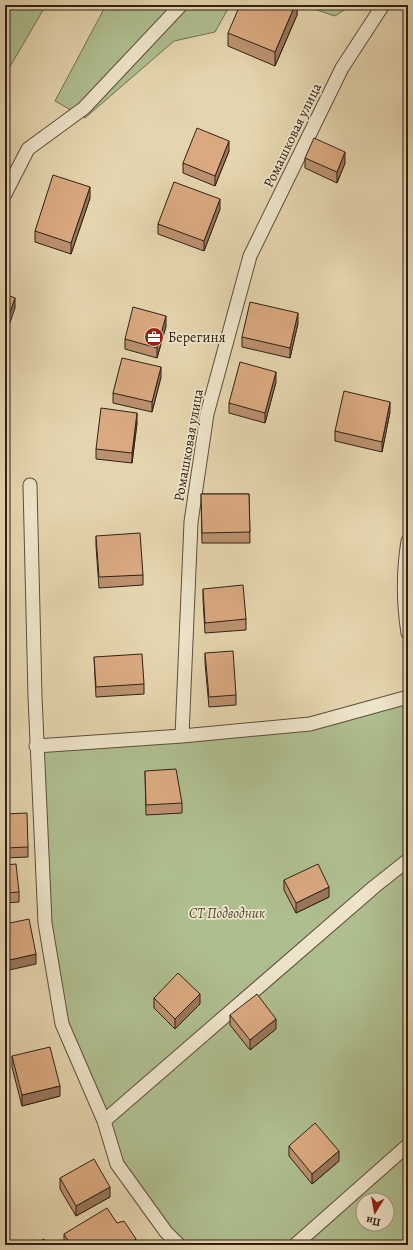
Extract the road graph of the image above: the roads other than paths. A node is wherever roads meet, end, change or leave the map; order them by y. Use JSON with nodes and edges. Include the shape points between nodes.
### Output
{"nodes":[{"id":1,"x":181,"y":5,"type":"edge"},
{"id":2,"x":383,"y":5,"type":"edge"},
{"id":3,"x":5,"y":194,"type":"edge"},
{"id":4,"x":30,"y":485,"type":"dead end"},
{"id":5,"x":408,"y":541,"type":"edge"},
{"id":6,"x":408,"y":633,"type":"edge"},
{"id":7,"x":408,"y":697,"type":"edge"},
{"id":8,"x":182,"y":736,"type":"junction"},
{"id":9,"x":36,"y":746,"type":"junction"},
{"id":10,"x":408,"y":860,"type":"edge"},
{"id":11,"x":104,"y":1121,"type":"junction"},
{"id":12,"x":408,"y":1145,"type":"edge"},
{"id":13,"x":178,"y":1245,"type":"edge"},
{"id":14,"x":295,"y":1245,"type":"edge"}],
"edges":[{"from":1,"to":3,"type":"lane","via":[[84,108],[28,148]]},
{"from":2,"to":8,"type":"lane","name":"Ромашковая улица","via":[[342,68],[248,263],[207,414],[191,522]]},
{"from":4,"to":9,"type":"lane"},
{"from":5,"to":6,"type":"lane","via":[[404,572],[404,609]]},
{"from":7,"to":8,"type":"lane","via":[[310,724]]},
{"from":8,"to":9,"type":"lane"},
{"from":9,"to":11,"type":"lane","via":[[45,923],[62,1024]]},
{"from":10,"to":11,"type":"lane"},
{"from":11,"to":13,"type":"lane","via":[[117,1164]]},
{"from":12,"to":14,"type":"lane"}]}
